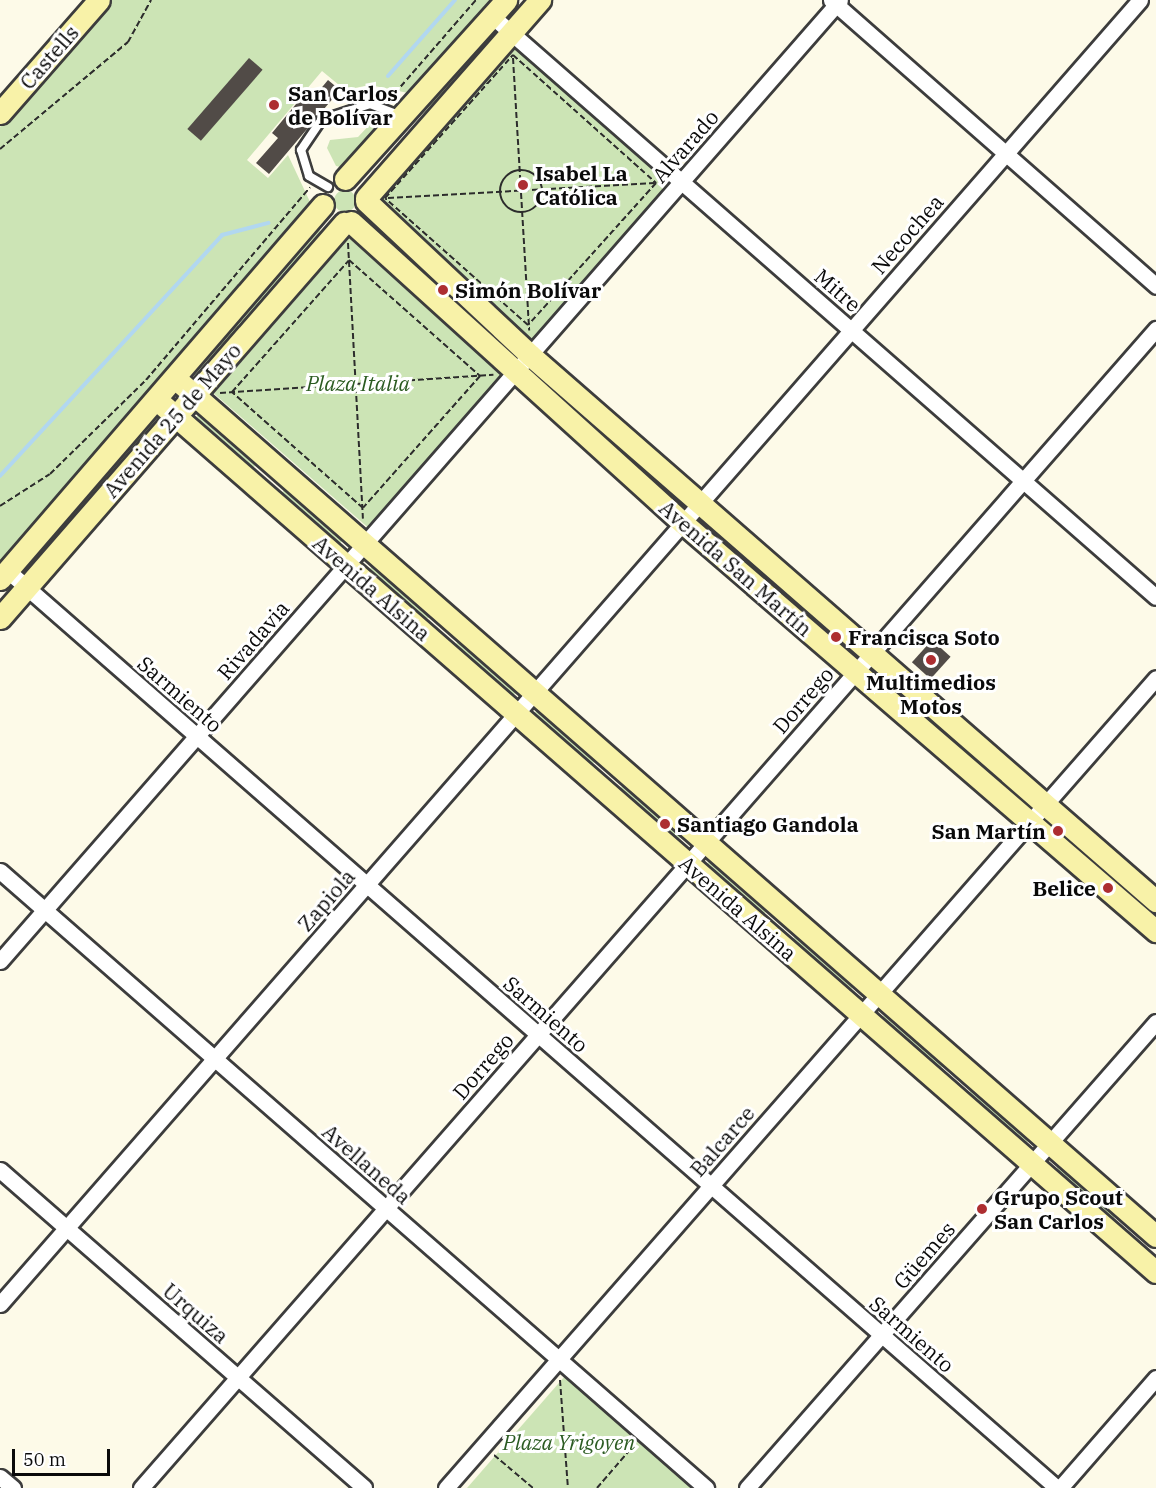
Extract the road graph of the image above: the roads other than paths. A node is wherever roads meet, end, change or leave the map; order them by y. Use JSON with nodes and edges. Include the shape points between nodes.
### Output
{"nodes":[{"id":1,"x":99,"y":0,"type":"edge"},
{"id":2,"x":540,"y":0,"type":"edge"},
{"id":3,"x":1140,"y":0,"type":"edge"},
{"id":4,"x":836,"y":2,"type":"edge"},
{"id":5,"x":499,"y":8,"type":"edge"},
{"id":6,"x":512,"y":33,"type":"junction"},
{"id":7,"x":0,"y":113,"type":"edge"},
{"id":8,"x":403,"y":116,"type":"junction"},
{"id":9,"x":1005,"y":154,"type":"junction"},
{"id":10,"x":682,"y":181,"type":"junction"},
{"id":11,"x":328,"y":188,"type":"junction"},
{"id":12,"x":371,"y":199,"type":"junction"},
{"id":13,"x":347,"y":222,"type":"junction"},
{"id":14,"x":1156,"y":286,"type":"edge"},
{"id":15,"x":1156,"y":329,"type":"edge"},
{"id":16,"x":851,"y":330,"type":"junction"},
{"id":17,"x":530,"y":355,"type":"junction"},
{"id":18,"x":513,"y":374,"type":"junction"},
{"id":19,"x":176,"y":379,"type":"junction"},
{"id":20,"x":194,"y":394,"type":"junction"},
{"id":21,"x":157,"y":400,"type":"junction"},
{"id":22,"x":175,"y":416,"type":"junction"},
{"id":23,"x":1023,"y":480,"type":"junction"},
{"id":24,"x":700,"y":503,"type":"junction"},
{"id":25,"x":683,"y":523,"type":"junction"},
{"id":26,"x":365,"y":544,"type":"junction"},
{"id":27,"x":346,"y":565,"type":"junction"},
{"id":28,"x":4,"y":575,"type":"edge"},
{"id":29,"x":27,"y":588,"type":"junction"},
{"id":30,"x":1156,"y":597,"type":"edge"},
{"id":31,"x":0,"y":618,"type":"edge"},
{"id":32,"x":872,"y":653,"type":"junction"},
{"id":33,"x":856,"y":671,"type":"junction"},
{"id":34,"x":1156,"y":678,"type":"edge"},
{"id":35,"x":535,"y":693,"type":"junction"},
{"id":36,"x":516,"y":714,"type":"junction"},
{"id":37,"x":196,"y":736,"type":"junction"},
{"id":38,"x":1045,"y":804,"type":"junction"},
{"id":39,"x":1030,"y":822,"type":"junction"},
{"id":40,"x":706,"y":843,"type":"junction"},
{"id":41,"x":688,"y":864,"type":"junction"},
{"id":42,"x":0,"y":872,"type":"edge"},
{"id":43,"x":367,"y":885,"type":"junction"},
{"id":44,"x":1156,"y":901,"type":"edge"},
{"id":45,"x":44,"y":910,"type":"junction"},
{"id":46,"x":1156,"y":931,"type":"edge"},
{"id":47,"x":0,"y":961,"type":"edge"},
{"id":48,"x":879,"y":994,"type":"junction"},
{"id":49,"x":861,"y":1015,"type":"junction"},
{"id":50,"x":1156,"y":1022,"type":"edge"},
{"id":51,"x":538,"y":1035,"type":"junction"},
{"id":52,"x":214,"y":1059,"type":"junction"},
{"id":53,"x":1050,"y":1143,"type":"junction"},
{"id":54,"x":1032,"y":1164,"type":"junction"},
{"id":55,"x":0,"y":1170,"type":"edge"},
{"id":56,"x":711,"y":1186,"type":"junction"},
{"id":57,"x":386,"y":1208,"type":"junction"},
{"id":58,"x":67,"y":1228,"type":"junction"},
{"id":59,"x":1156,"y":1236,"type":"edge"},
{"id":60,"x":1156,"y":1272,"type":"edge"},
{"id":61,"x":0,"y":1304,"type":"edge"},
{"id":62,"x":882,"y":1335,"type":"junction"},
{"id":63,"x":559,"y":1359,"type":"junction"},
{"id":64,"x":238,"y":1377,"type":"junction"},
{"id":65,"x":1156,"y":1378,"type":"edge"},
{"id":66,"x":0,"y":1477,"type":"edge"},
{"id":67,"x":13,"y":1488,"type":"edge"},
{"id":68,"x":141,"y":1488,"type":"edge"},
{"id":69,"x":364,"y":1488,"type":"edge"},
{"id":70,"x":446,"y":1488,"type":"edge"},
{"id":71,"x":706,"y":1488,"type":"edge"},
{"id":72,"x":747,"y":1488,"type":"edge"},
{"id":73,"x":1058,"y":1488,"type":"edge"}],
"edges":[{"from":1,"to":7,"type":"street","name":"Castells"},
{"from":2,"to":6,"type":"street"},
{"from":3,"to":9,"type":"street","name":"Necochea"},
{"from":4,"to":9,"type":"street"},
{"from":4,"to":10,"type":"street","name":"Alvarado"},
{"from":5,"to":6,"type":"street","name":"Mitre"},
{"from":5,"to":8,"type":"street","name":"Avenida 25 de Mayo"},
{"from":6,"to":10,"type":"street","name":"Mitre"},
{"from":6,"to":12,"type":"street"},
{"from":8,"to":11,"type":"street","name":"Avenida 25 de Mayo"},
{"from":8,"to":11,"type":"lane","via":[[383,107],[355,105],[317,125],[301,150],[303,166]]},
{"from":9,"to":14,"type":"street"},
{"from":9,"to":16,"type":"street","name":"Necochea"},
{"from":10,"to":16,"type":"street","name":"Mitre"},
{"from":10,"to":17,"type":"street","name":"Alvarado"},
{"from":11,"to":12,"type":"street","name":"Avenida San Martín","via":[[355,182]]},
{"from":11,"to":13,"type":"street","name":"Avenida San Martín","via":[[327,214]]},
{"from":11,"to":19,"type":"street","name":"Avenida 25 de Mayo"},
{"from":12,"to":13,"type":"street","name":"Avenida 25 de Mayo"},
{"from":12,"to":17,"type":"street","name":"Avenida San Martín"},
{"from":13,"to":18,"type":"street","name":"Avenida San Martín"},
{"from":13,"to":20,"type":"street","name":"Avenida 25 de Mayo"},
{"from":15,"to":23,"type":"street","name":"Dorrego"},
{"from":16,"to":23,"type":"street","name":"Mitre"},
{"from":16,"to":24,"type":"street","name":"Necochea"},
{"from":17,"to":18,"type":"street","name":"Alvarado"},
{"from":17,"to":24,"type":"street","name":"Avenida San Martín"},
{"from":18,"to":25,"type":"street","name":"Avenida San Martín"},
{"from":18,"to":26,"type":"street","name":"Rivadavia"},
{"from":19,"to":20,"type":"street","name":"Avenida Alsina"},
{"from":19,"to":21,"type":"street","name":"Avenida 25 de Mayo"},
{"from":20,"to":22,"type":"street","name":"Avenida 25 de Mayo"},
{"from":20,"to":26,"type":"street","name":"Avenida Alsina"},
{"from":21,"to":22,"type":"street","name":"Avenida Alsina"},
{"from":21,"to":28,"type":"street","name":"Avenida 25 de Mayo"},
{"from":22,"to":27,"type":"street","name":"Avenida Alsina"},
{"from":22,"to":29,"type":"street","name":"Avenida 25 de Mayo"},
{"from":23,"to":30,"type":"street","name":"Mitre"},
{"from":23,"to":32,"type":"street","name":"Dorrego"},
{"from":24,"to":25,"type":"street","name":"Necochea"},
{"from":24,"to":32,"type":"street","name":"Avenida San Martín"},
{"from":25,"to":33,"type":"street","name":"Avenida San Martín"},
{"from":25,"to":35,"type":"street","name":"Zapiola"},
{"from":26,"to":27,"type":"street","name":"Rivadavia"},
{"from":26,"to":35,"type":"street","name":"Avenida Alsina"},
{"from":27,"to":36,"type":"street","name":"Avenida Alsina"},
{"from":27,"to":37,"type":"street","name":"Rivadavia"},
{"from":28,"to":29,"type":"street","name":"Sarmiento"},
{"from":29,"to":31,"type":"street","name":"Avenida 25 de Mayo"},
{"from":29,"to":37,"type":"street","name":"Sarmiento"},
{"from":32,"to":33,"type":"street","name":"Dorrego"},
{"from":32,"to":38,"type":"street","name":"Avenida San Martín"},
{"from":33,"to":39,"type":"street","name":"Avenida San Martín"},
{"from":33,"to":40,"type":"street","name":"Dorrego"},
{"from":34,"to":38,"type":"street","name":"Balcarce"},
{"from":35,"to":36,"type":"street","name":"Zapiola"},
{"from":35,"to":40,"type":"street","name":"Avenida Alsina"},
{"from":36,"to":41,"type":"street","name":"Avenida Alsina"},
{"from":36,"to":43,"type":"street","name":"Zapiola"},
{"from":37,"to":43,"type":"street","name":"Sarmiento"},
{"from":37,"to":45,"type":"street","name":"Rivadavia"},
{"from":38,"to":39,"type":"street","name":"Balcarce"},
{"from":38,"to":44,"type":"street","name":"Avenida San Martín"},
{"from":39,"to":46,"type":"street","name":"Avenida San Martín"},
{"from":39,"to":48,"type":"street","name":"Balcarce"},
{"from":40,"to":41,"type":"street","name":"Dorrego"},
{"from":40,"to":48,"type":"street","name":"Avenida Alsina"},
{"from":41,"to":49,"type":"street","name":"Avenida Alsina"},
{"from":41,"to":51,"type":"street","name":"Dorrego"},
{"from":42,"to":45,"type":"street","name":"Avellaneda"},
{"from":43,"to":51,"type":"street","name":"Sarmiento"},
{"from":43,"to":52,"type":"street","name":"Zapiola"},
{"from":45,"to":47,"type":"street","name":"Rivadavia"},
{"from":45,"to":52,"type":"street","name":"Avellaneda"},
{"from":48,"to":49,"type":"street","name":"Balcarce"},
{"from":48,"to":53,"type":"street","name":"Avenida Alsina"},
{"from":49,"to":54,"type":"street","name":"Avenida Alsina"},
{"from":49,"to":56,"type":"street","name":"Balcarce"},
{"from":50,"to":53,"type":"street","name":"Güemes"},
{"from":51,"to":56,"type":"street","name":"Sarmiento"},
{"from":51,"to":57,"type":"street","name":"Dorrego"},
{"from":52,"to":57,"type":"street","name":"Avellaneda"},
{"from":52,"to":58,"type":"street","name":"Zapiola"},
{"from":53,"to":54,"type":"street","name":"Güemes"},
{"from":53,"to":59,"type":"street","name":"Avenida Alsina"},
{"from":54,"to":60,"type":"street","name":"Avenida Alsina"},
{"from":54,"to":62,"type":"street","name":"Güemes"},
{"from":55,"to":58,"type":"street","name":"Urquiza"},
{"from":56,"to":62,"type":"street","name":"Sarmiento"},
{"from":56,"to":63,"type":"street","name":"Balcarce"},
{"from":57,"to":63,"type":"street","name":"Avellaneda"},
{"from":57,"to":64,"type":"street","name":"Dorrego"},
{"from":58,"to":61,"type":"street","name":"Zapiola"},
{"from":58,"to":64,"type":"street","name":"Urquiza"},
{"from":62,"to":72,"type":"street","name":"Güemes"},
{"from":62,"to":73,"type":"street","name":"Sarmiento"},
{"from":63,"to":70,"type":"street","name":"Balcarce"},
{"from":63,"to":71,"type":"street","name":"Avellaneda"},
{"from":64,"to":68,"type":"street","name":"Dorrego"},
{"from":64,"to":69,"type":"street","name":"Urquiza"},
{"from":65,"to":73,"type":"street"},
{"from":66,"to":67,"type":"street"}]}
